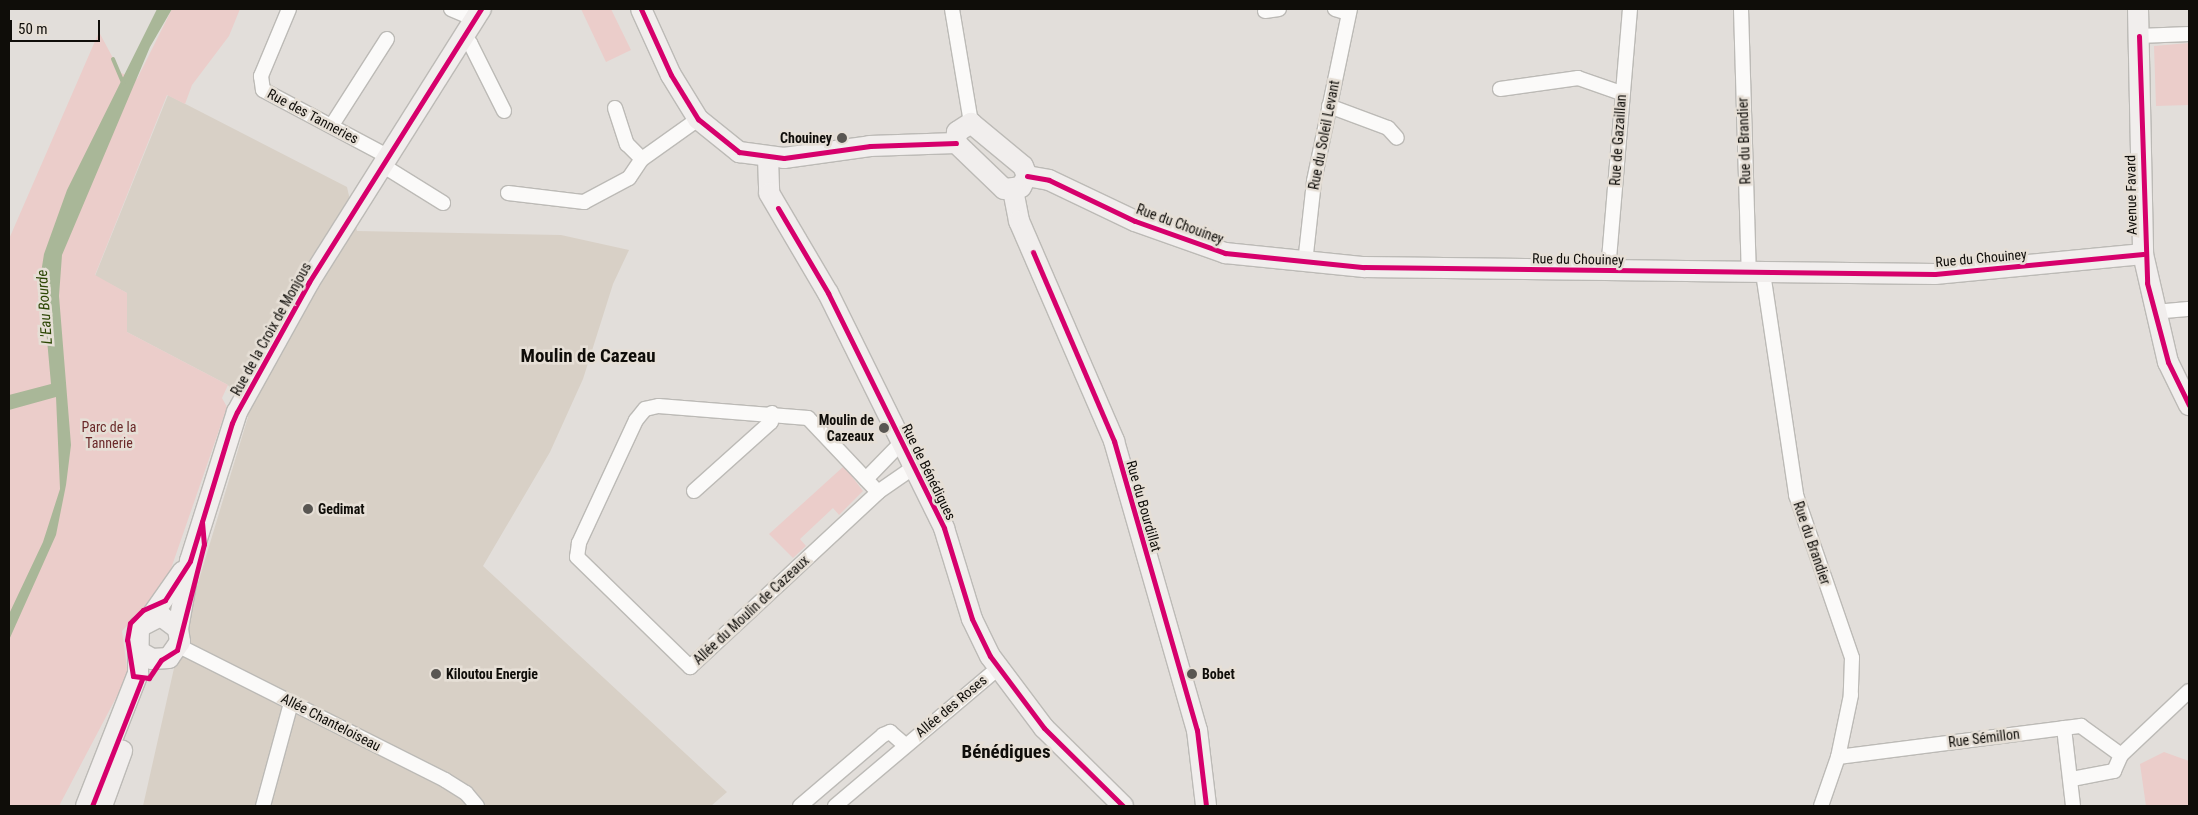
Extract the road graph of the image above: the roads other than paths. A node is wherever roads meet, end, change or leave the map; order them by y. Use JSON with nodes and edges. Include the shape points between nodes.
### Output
{"nodes":[{"id":1,"x":289,"y":9,"type":"edge"},
{"id":2,"x":451,"y":9,"type":"edge"},
{"id":3,"x":641,"y":9,"type":"edge"},
{"id":4,"x":952,"y":9,"type":"edge"},
{"id":5,"x":1630,"y":9,"type":"edge"},
{"id":6,"x":1741,"y":9,"type":"edge"},
{"id":7,"x":2138,"y":9,"type":"edge"},
{"id":8,"x":1344,"y":10,"type":"edge"},
{"id":9,"x":478,"y":14,"type":"edge"},
{"id":10,"x":2189,"y":34,"type":"edge"},
{"id":11,"x":2139,"y":36,"type":"junction"},
{"id":12,"x":463,"y":38,"type":"junction"},
{"id":13,"x":387,"y":39,"type":"dead end"},
{"id":14,"x":1500,"y":88,"type":"dead end"},
{"id":15,"x":1621,"y":93,"type":"junction"},
{"id":16,"x":1329,"y":106,"type":"junction"},
{"id":17,"x":615,"y":108,"type":"dead end"},
{"id":18,"x":504,"y":111,"type":"dead end"},
{"id":19,"x":698,"y":119,"type":"junction"},
{"id":20,"x":972,"y":123,"type":"junction"},
{"id":21,"x":332,"y":125,"type":"junction"},
{"id":22,"x":1397,"y":138,"type":"dead end"},
{"id":23,"x":956,"y":143,"type":"junction"},
{"id":24,"x":768,"y":158,"type":"junction"},
{"id":25,"x":642,"y":159,"type":"junction"},
{"id":26,"x":384,"y":160,"type":"junction"},
{"id":27,"x":1020,"y":183,"type":"junction"},
{"id":28,"x":508,"y":193,"type":"dead end"},
{"id":29,"x":443,"y":203,"type":"dead end"},
{"id":30,"x":2143,"y":254,"type":"junction"},
{"id":31,"x":1305,"y":263,"type":"junction"},
{"id":32,"x":1608,"y":271,"type":"junction"},
{"id":33,"x":1756,"y":273,"type":"junction"},
{"id":34,"x":2189,"y":309,"type":"edge"},
{"id":35,"x":2154,"y":312,"type":"junction"},
{"id":36,"x":2189,"y":405,"type":"edge"},
{"id":37,"x":772,"y":413,"type":"junction"},
{"id":38,"x":902,"y":443,"type":"junction"},
{"id":39,"x":914,"y":467,"type":"junction"},
{"id":40,"x":866,"y":479,"type":"junction"},
{"id":41,"x":694,"y":491,"type":"dead end"},
{"id":42,"x":878,"y":492,"type":"junction"},
{"id":43,"x":190,"y":560,"type":"junction"},
{"id":44,"x":150,"y":618,"type":"junction"},
{"id":45,"x":179,"y":637,"type":"junction"},
{"id":46,"x":140,"y":652,"type":"junction"},
{"id":47,"x":161,"y":660,"type":"junction"},
{"id":48,"x":997,"y":669,"type":"junction"},
{"id":49,"x":2189,"y":691,"type":"edge"},
{"id":50,"x":291,"y":703,"type":"junction"},
{"id":51,"x":2064,"y":728,"type":"junction"},
{"id":52,"x":905,"y":745,"type":"junction"},
{"id":53,"x":2121,"y":755,"type":"junction"},
{"id":54,"x":1838,"y":757,"type":"junction"},
{"id":55,"x":2072,"y":779,"type":"junction"},
{"id":56,"x":86,"y":806,"type":"edge"},
{"id":57,"x":102,"y":806,"type":"edge"},
{"id":58,"x":263,"y":806,"type":"edge"},
{"id":59,"x":477,"y":806,"type":"edge"},
{"id":60,"x":800,"y":806,"type":"edge"},
{"id":61,"x":835,"y":806,"type":"edge"},
{"id":62,"x":1123,"y":806,"type":"edge"},
{"id":63,"x":1206,"y":806,"type":"edge"},
{"id":64,"x":1821,"y":806,"type":"edge"},
{"id":65,"x":2074,"y":806,"type":"edge"}],
"edges":[{"from":1,"to":21,"type":"street","name":"Rue des Tanneries","via":[[261,86]]},
{"from":2,"to":9,"type":"street"},
{"from":3,"to":19,"type":"street","via":[[671,75]]},
{"from":4,"to":20,"type":"street"},
{"from":5,"to":15,"type":"street","name":"Rue de Gazaillan"},
{"from":6,"to":33,"type":"street","name":"Rue du Brandier"},
{"from":7,"to":11,"type":"street","name":"Avenue Favard"},
{"from":8,"to":16,"type":"street","name":"Rue du Soleil Levant"},
{"from":9,"to":12,"type":"street","name":"Rue de la Croix de Monjous"},
{"from":10,"to":11,"type":"street"},
{"from":11,"to":30,"type":"street","name":"Avenue Favard"},
{"from":12,"to":18,"type":"street","via":[[470,43]]},
{"from":12,"to":26,"type":"street","name":"Rue de la Croix de Monjous"},
{"from":13,"to":21,"type":"street"},
{"from":14,"to":15,"type":"street","via":[[1578,78]]},
{"from":15,"to":32,"type":"street","name":"Rue de Gazaillan"},
{"from":16,"to":22,"type":"street","via":[[1388,128]]},
{"from":16,"to":31,"type":"street","name":"Rue du Soleil Levant","via":[[1314,181]]},
{"from":17,"to":25,"type":"street","via":[[628,144]]},
{"from":19,"to":24,"type":"street","via":[[730,147]]},
{"from":19,"to":25,"type":"street"},
{"from":20,"to":23,"type":"street","via":[[957,132]]},
{"from":20,"to":27,"type":"street","via":[[1023,166]]},
{"from":21,"to":26,"type":"street","name":"Rue des Tanneries"},
{"from":23,"to":24,"type":"street","via":[[870,146]]},
{"from":23,"to":27,"type":"street","name":"Rue du Chouiney","via":[[1004,189]]},
{"from":24,"to":38,"type":"street","name":"Rue de Bénédigues","via":[[770,193],[828,293]]},
{"from":25,"to":28,"type":"street","via":[[629,178],[584,202]]},
{"from":26,"to":29,"type":"street","name":"Rue des Tanneries"},
{"from":26,"to":43,"type":"street","name":"Rue de la Croix de Monjous","via":[[309,282],[237,412]]},
{"from":27,"to":31,"type":"street","name":"Rue du Chouiney","via":[[1049,180],[1186,242],[1254,258]]},
{"from":27,"to":63,"type":"street","name":"Rue du Bourdillat","via":[[1019,221],[1114,441],[1198,730]]},
{"from":30,"to":33,"type":"street","name":"Rue du Chouiney","via":[[1934,274]]},
{"from":30,"to":35,"type":"street","name":"Avenue Favard"},
{"from":31,"to":32,"type":"street","name":"Rue du Chouiney"},
{"from":32,"to":33,"type":"street","name":"Rue du Chouiney"},
{"from":33,"to":54,"type":"street","name":"Rue du Brandier","via":[[1796,495],[1852,658],[1851,694]]},
{"from":34,"to":35,"type":"street"},
{"from":35,"to":36,"type":"street","name":"Avenue Favard","via":[[2168,362]]},
{"from":37,"to":40,"type":"street","name":"Allée du Moulin de Cazeaux","via":[[800,415],[815,422]]},
{"from":37,"to":41,"type":"street","via":[[770,422]]},
{"from":37,"to":42,"type":"street","name":"Allée du Moulin de Cazeaux","via":[[658,406],[645,409],[579,543],[577,557],[584,568],[690,667]]},
{"from":38,"to":39,"type":"street","name":"Rue de Bénédigues"},
{"from":38,"to":40,"type":"street"},
{"from":39,"to":42,"type":"street","name":"Allée du Moulin de Cazeaux"},
{"from":39,"to":48,"type":"street","name":"Rue de Bénédigues","via":[[950,543],[972,619]]},
{"from":40,"to":42,"type":"street","name":"Allée du Moulin de Cazeaux"},
{"from":43,"to":44,"type":"street","name":"Rue de la Croix de Monjous"},
{"from":43,"to":45,"type":"street","name":"Rue de la Croix de Monjous"},
{"from":44,"to":45,"type":"street","via":[[165,616]]},
{"from":44,"to":46,"type":"street","via":[[137,634]]},
{"from":45,"to":47,"type":"street"},
{"from":45,"to":50,"type":"street","name":"Allée Chanteloiseau"},
{"from":46,"to":47,"type":"street"},
{"from":46,"to":56,"type":"street","via":[[138,674]]},
{"from":47,"to":57,"type":"street","via":[[149,678]]},
{"from":48,"to":52,"type":"street","name":"Allée des Roses"},
{"from":48,"to":62,"type":"street","name":"Rue de Bénédigues","via":[[1044,728]]},
{"from":49,"to":53,"type":"street"},
{"from":50,"to":58,"type":"street"},
{"from":50,"to":59,"type":"street","name":"Allée Chanteloiseau","via":[[445,780],[466,793]]},
{"from":51,"to":53,"type":"street","name":"Rue Sémillon","via":[[2088,727]]},
{"from":51,"to":54,"type":"street","name":"Rue Sémillon"},
{"from":51,"to":55,"type":"street"},
{"from":52,"to":60,"type":"street","name":"Allée des Roses","via":[[890,732],[883,735]]},
{"from":52,"to":61,"type":"street","name":"Allée des Roses"},
{"from":53,"to":55,"type":"street","via":[[2107,775]]},
{"from":54,"to":64,"type":"street","name":"Rue du Brandier"},
{"from":55,"to":65,"type":"street"}]}
